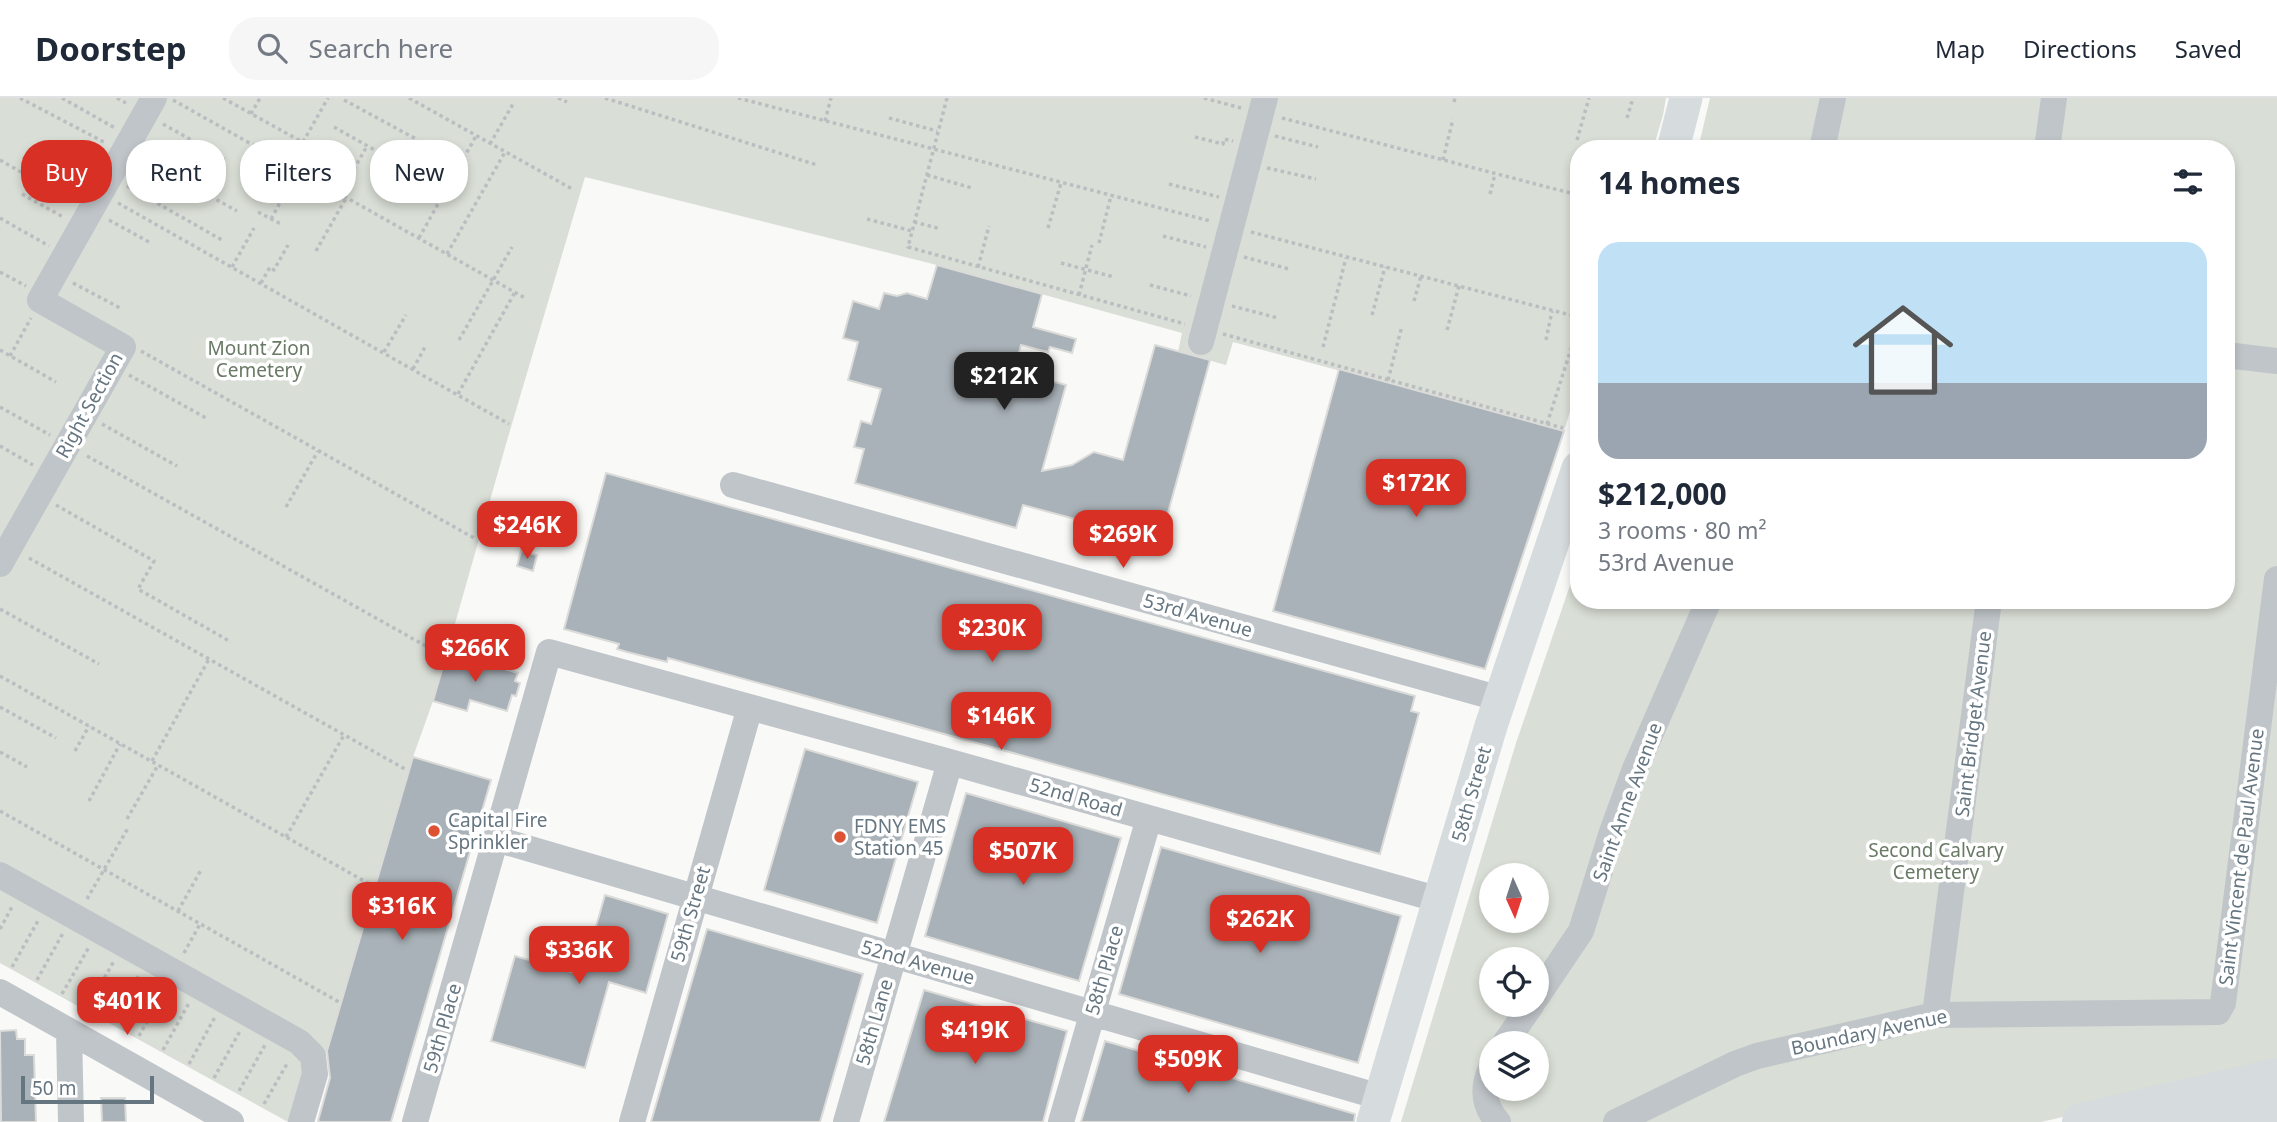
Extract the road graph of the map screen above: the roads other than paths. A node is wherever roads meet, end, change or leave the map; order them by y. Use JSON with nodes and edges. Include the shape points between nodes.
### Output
{"nodes":[{"id":1,"x":1686,"y":98,"type":"edge"},
{"id":2,"x":1833,"y":98,"type":"edge"},
{"id":3,"x":2054,"y":98,"type":"edge"},
{"id":4,"x":150,"y":106,"type":"edge"},
{"id":5,"x":1257,"y":130,"type":"edge"},
{"id":6,"x":1675,"y":140,"type":"edge"},
{"id":7,"x":1824,"y":140,"type":"edge"},
{"id":8,"x":2048,"y":140,"type":"edge"},
{"id":9,"x":1203,"y":336,"type":"road end"},
{"id":10,"x":2235,"y":356,"type":"edge"},
{"id":11,"x":2277,"y":361,"type":"edge"},
{"id":12,"x":733,"y":485,"type":"dead end"},
{"id":13,"x":1570,"y":492,"type":"edge"},
{"id":14,"x":5,"y":555,"type":"edge"},
{"id":15,"x":2277,"y":579,"type":"edge"},
{"id":16,"x":1705,"y":609,"type":"edge"},
{"id":17,"x":1988,"y":609,"type":"edge"},
{"id":18,"x":550,"y":652,"type":"joint"},
{"id":19,"x":1501,"y":699,"type":"junction"},
{"id":20,"x":750,"y":707,"type":"junction"},
{"id":21,"x":950,"y":762,"type":"junction"},
{"id":22,"x":1149,"y":818,"type":"junction"},
{"id":23,"x":496,"y":839,"type":"junction"},
{"id":24,"x":11,"y":882,"type":"edge"},
{"id":25,"x":695,"y":897,"type":"junction"},
{"id":26,"x":1440,"y":900,"type":"junction"},
{"id":27,"x":893,"y":954,"type":"junction"},
{"id":28,"x":1549,"y":979,"type":"edge"},
{"id":29,"x":0,"y":992,"type":"edge"},
{"id":30,"x":2220,"y":1010,"type":"joint"},
{"id":31,"x":1092,"y":1012,"type":"junction"},
{"id":32,"x":1935,"y":1015,"type":"junction"},
{"id":33,"x":69,"y":1031,"type":"junction"},
{"id":34,"x":2277,"y":1077,"type":"edge"},
{"id":35,"x":2277,"y":1097,"type":"edge"},
{"id":36,"x":1486,"y":1101,"type":"edge"},
{"id":37,"x":1377,"y":1110,"type":"edge"},
{"id":38,"x":2277,"y":1113,"type":"edge"},
{"id":39,"x":71,"y":1122,"type":"edge"},
{"id":40,"x":231,"y":1122,"type":"edge"},
{"id":41,"x":301,"y":1122,"type":"edge"},
{"id":42,"x":415,"y":1122,"type":"edge"},
{"id":43,"x":632,"y":1122,"type":"edge"},
{"id":44,"x":846,"y":1122,"type":"edge"},
{"id":45,"x":1061,"y":1122,"type":"edge"},
{"id":46,"x":1498,"y":1122,"type":"edge"},
{"id":47,"x":1616,"y":1122,"type":"edge"},
{"id":48,"x":2081,"y":1122,"type":"edge"},
{"id":49,"x":2168,"y":1122,"type":"edge"},
{"id":50,"x":2236,"y":1122,"type":"edge"}],
"edges":[{"from":1,"to":6,"type":"main road"},
{"from":2,"to":7,"type":"street"},
{"from":3,"to":8,"type":"street"},
{"from":4,"to":14,"type":"street","name":"Right Section","via":[[51,281],[118,356]]},
{"from":5,"to":9,"type":"street"},
{"from":10,"to":11,"type":"street"},
{"from":12,"to":19,"type":"street","name":"53rd Avenue"},
{"from":13,"to":19,"type":"main road","name":"58th Street"},
{"from":15,"to":30,"type":"street","name":"Saint Vincent de Paul Avenue"},
{"from":16,"to":28,"type":"street","name":"Saint Anne Avenue","via":[[1635,769],[1581,931]]},
{"from":17,"to":32,"type":"street","name":"Saint Bridget Avenue"},
{"from":18,"to":20,"type":"street","name":"52nd Road"},
{"from":18,"to":23,"type":"street","name":"59th Place"},
{"from":19,"to":26,"type":"main road","name":"58th Street"},
{"from":20,"to":21,"type":"street","name":"52nd Road"},
{"from":20,"to":25,"type":"street","name":"59th Street"},
{"from":21,"to":22,"type":"street","name":"52nd Road"},
{"from":21,"to":27,"type":"street","name":"58th Lane"},
{"from":22,"to":26,"type":"street","name":"52nd Road"},
{"from":22,"to":31,"type":"street","name":"58th Place"},
{"from":23,"to":25,"type":"street","name":"52nd Avenue"},
{"from":23,"to":42,"type":"street","name":"59th Place"},
{"from":24,"to":41,"type":"street","via":[[299,1041],[313,1056],[314,1073]]},
{"from":25,"to":27,"type":"street","name":"52nd Avenue"},
{"from":25,"to":43,"type":"street","name":"59th Street"},
{"from":26,"to":37,"type":"main road","name":"58th Street"},
{"from":27,"to":31,"type":"street","name":"52nd Avenue"},
{"from":27,"to":44,"type":"street","name":"58th Lane"},
{"from":29,"to":33,"type":"street"},
{"from":30,"to":32,"type":"street","name":"Boundary Avenue"},
{"from":31,"to":37,"type":"street","name":"52nd Avenue"},
{"from":31,"to":45,"type":"street","name":"58th Place"},
{"from":32,"to":47,"type":"street","name":"Boundary Avenue","via":[[1757,1056]]},
{"from":33,"to":39,"type":"street"},
{"from":33,"to":40,"type":"street"},
{"from":34,"to":48,"type":"highway"},
{"from":35,"to":49,"type":"main road"},
{"from":36,"to":46,"type":"street"},
{"from":38,"to":50,"type":"highway"}]}
